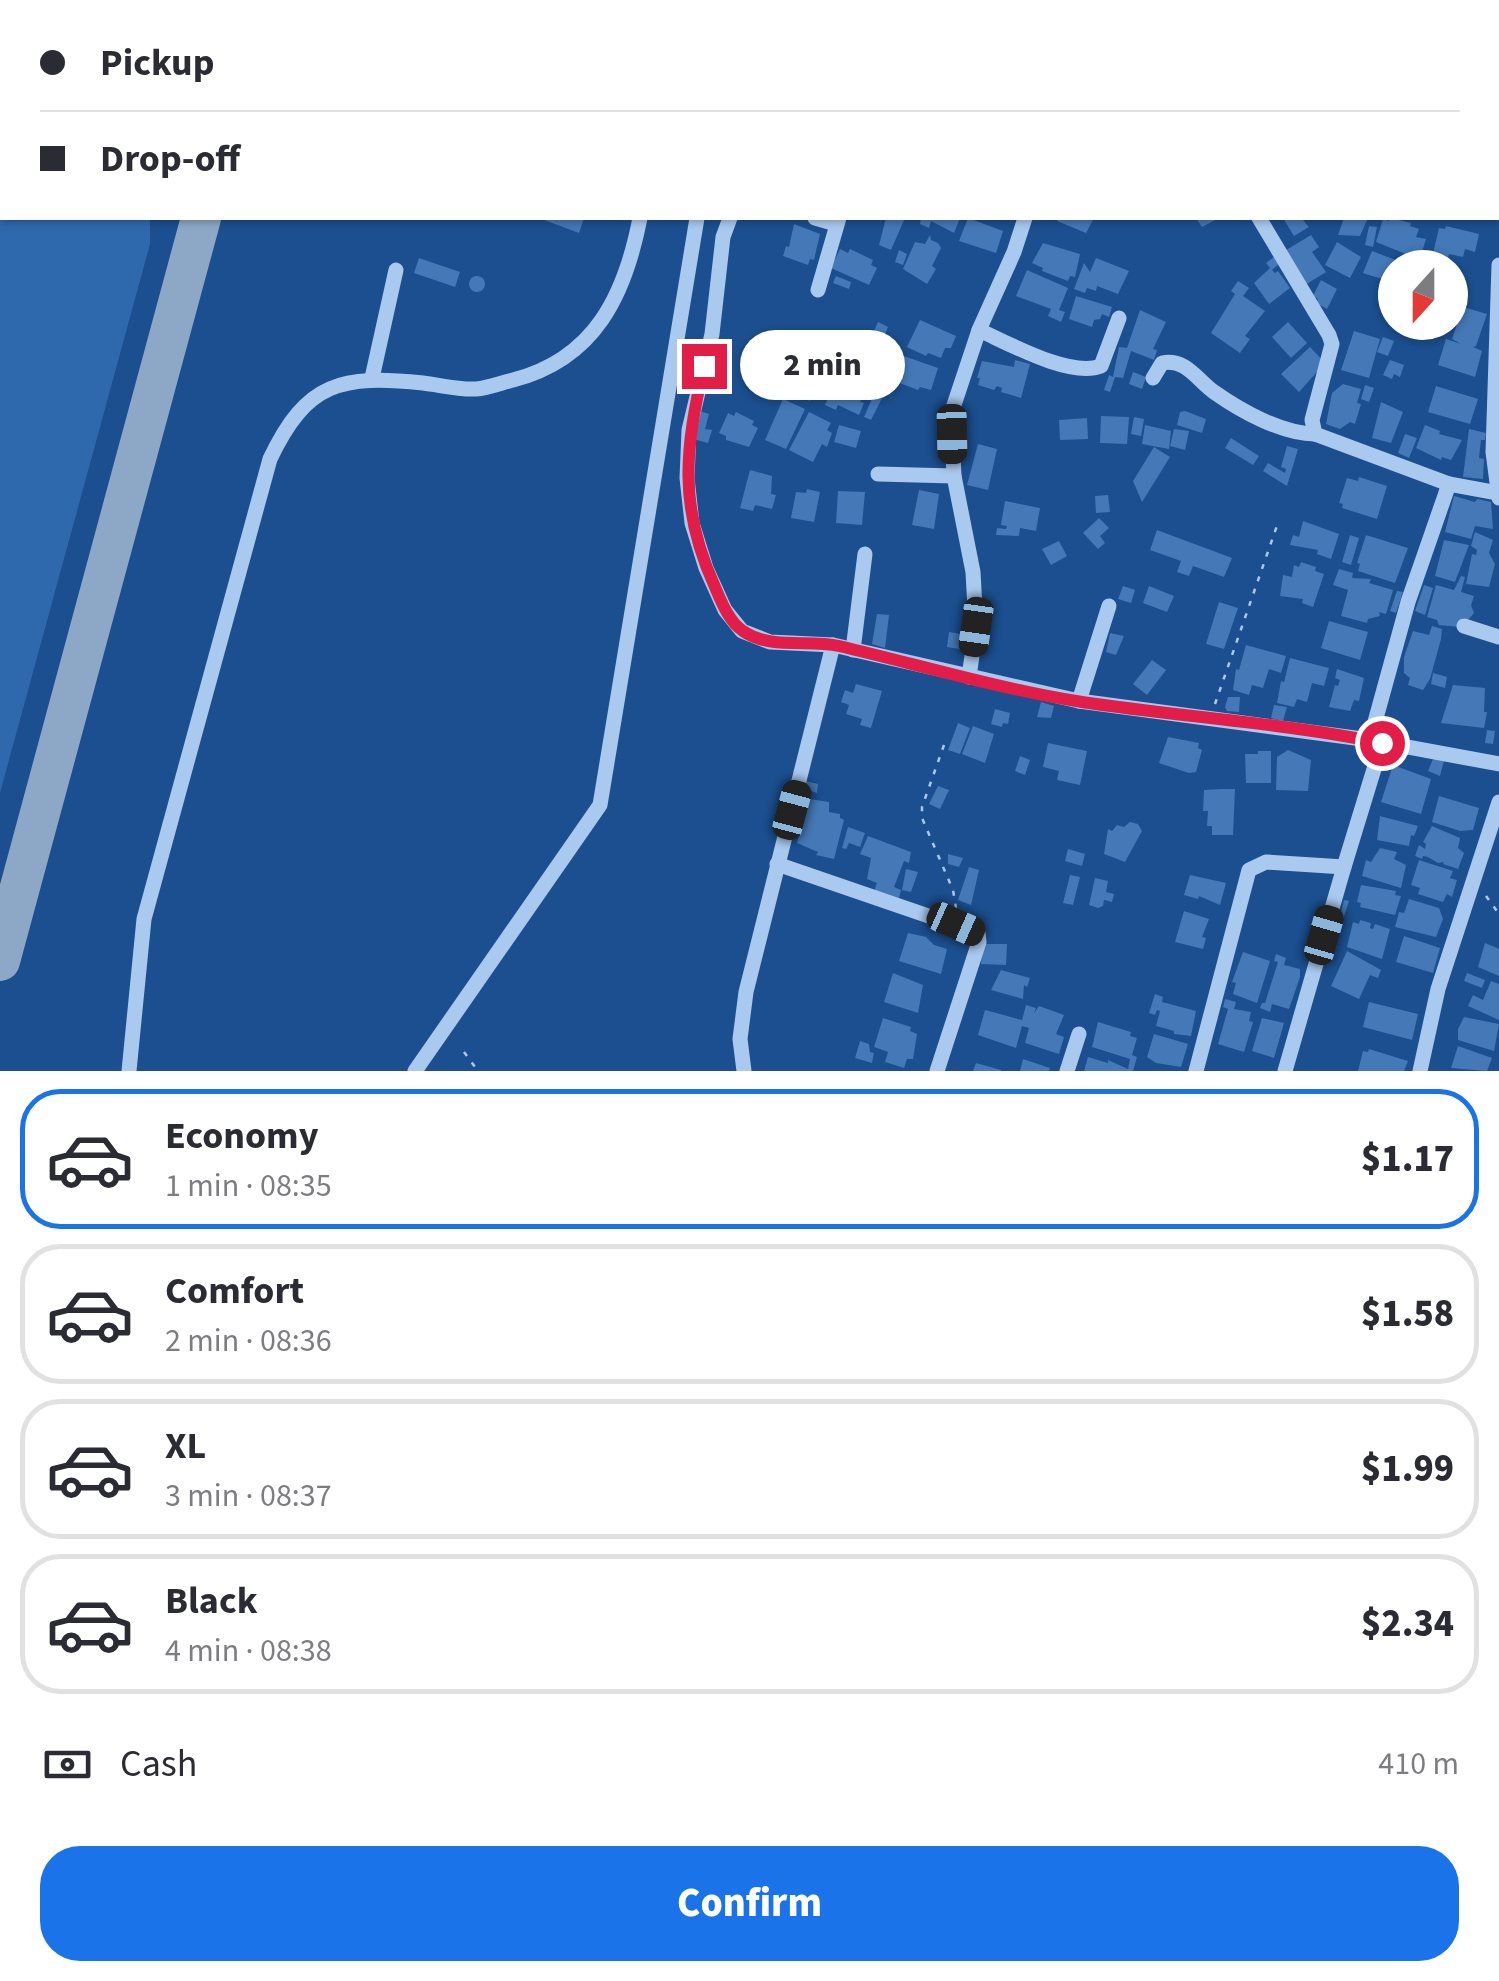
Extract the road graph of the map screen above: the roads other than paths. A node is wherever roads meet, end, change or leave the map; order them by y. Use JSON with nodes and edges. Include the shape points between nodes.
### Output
{"nodes":[{"id":1,"x":640,"y":220,"type":"edge"},
{"id":2,"x":696,"y":220,"type":"edge"},
{"id":3,"x":729,"y":220,"type":"edge"},
{"id":4,"x":1025,"y":220,"type":"edge"},
{"id":5,"x":1266,"y":220,"type":"edge"},
{"id":6,"x":838,"y":221,"type":"edge"},
{"id":7,"x":1499,"y":265,"type":"edge"},
{"id":8,"x":396,"y":270,"type":"dead end"},
{"id":9,"x":818,"y":290,"type":"dead end"},
{"id":10,"x":1498,"y":308,"type":"edge"},
{"id":11,"x":1118,"y":318,"type":"dead end"},
{"id":12,"x":979,"y":330,"type":"junction"},
{"id":13,"x":372,"y":378,"type":"junction"},
{"id":14,"x":1153,"y":378,"type":"dead end"},
{"id":15,"x":1315,"y":434,"type":"junction"},
{"id":16,"x":878,"y":474,"type":"dead end"},
{"id":17,"x":954,"y":476,"type":"junction"},
{"id":18,"x":1449,"y":484,"type":"junction"},
{"id":19,"x":1499,"y":495,"type":"edge"},
{"id":20,"x":865,"y":554,"type":"dead end"},
{"id":21,"x":1109,"y":606,"type":"dead end"},
{"id":22,"x":1464,"y":626,"type":"dead end"},
{"id":23,"x":1499,"y":638,"type":"edge"},
{"id":24,"x":833,"y":644,"type":"junction"},
{"id":25,"x":853,"y":650,"type":"junction"},
{"id":26,"x":970,"y":677,"type":"junction"},
{"id":27,"x":1079,"y":701,"type":"junction"},
{"id":28,"x":1376,"y":742,"type":"junction"},
{"id":29,"x":1499,"y":764,"type":"edge"},
{"id":30,"x":1499,"y":802,"type":"edge"},
{"id":31,"x":777,"y":864,"type":"junction"},
{"id":32,"x":1344,"y":867,"type":"junction"},
{"id":33,"x":1079,"y":1034,"type":"dead end"},
{"id":34,"x":129,"y":1071,"type":"edge"},
{"id":35,"x":414,"y":1071,"type":"edge"},
{"id":36,"x":744,"y":1071,"type":"edge"},
{"id":37,"x":937,"y":1071,"type":"edge"},
{"id":38,"x":1067,"y":1071,"type":"edge"},
{"id":39,"x":1196,"y":1071,"type":"edge"},
{"id":40,"x":1285,"y":1071,"type":"edge"},
{"id":41,"x":1420,"y":1071,"type":"edge"}],
"edges":[{"from":1,"to":13,"type":"street","via":[[616,295],[594,334],[566,357],[534,375],[476,389]]},
{"from":2,"to":35,"type":"street","via":[[600,805]]},
{"from":3,"to":24,"type":"street","via":[[689,430],[692,523],[725,610],[742,631],[770,642]]},
{"from":4,"to":12,"type":"street"},
{"from":5,"to":15,"type":"street","via":[[1332,344],[1312,420]]},
{"from":6,"to":9,"type":"street"},
{"from":7,"to":10,"type":"street"},
{"from":8,"to":13,"type":"street"},
{"from":10,"to":19,"type":"street"},
{"from":11,"to":12,"type":"street","via":[[1101,366],[1091,370]]},
{"from":12,"to":17,"type":"street","via":[[951,414]]},
{"from":13,"to":34,"type":"street","via":[[317,394],[298,408],[270,459],[144,919]]},
{"from":14,"to":15,"type":"street","via":[[1162,363],[1182,364],[1263,418]]},
{"from":15,"to":18,"type":"street"},
{"from":16,"to":17,"type":"street"},
{"from":17,"to":26,"type":"street","via":[[974,572]]},
{"from":18,"to":19,"type":"street"},
{"from":18,"to":28,"type":"street","via":[[1408,602]]},
{"from":20,"to":25,"type":"street"},
{"from":21,"to":27,"type":"street"},
{"from":22,"to":23,"type":"street"},
{"from":24,"to":25,"type":"street"},
{"from":24,"to":31,"type":"street"},
{"from":25,"to":26,"type":"street"},
{"from":26,"to":27,"type":"street"},
{"from":27,"to":28,"type":"street"},
{"from":28,"to":29,"type":"street"},
{"from":28,"to":32,"type":"street"},
{"from":30,"to":41,"type":"street","via":[[1438,988]]},
{"from":31,"to":36,"type":"street","via":[[746,992]]},
{"from":31,"to":37,"type":"street","via":[[978,933]]},
{"from":32,"to":39,"type":"street","via":[[1266,862],[1249,870]]},
{"from":32,"to":40,"type":"street"},
{"from":33,"to":38,"type":"street"}]}
